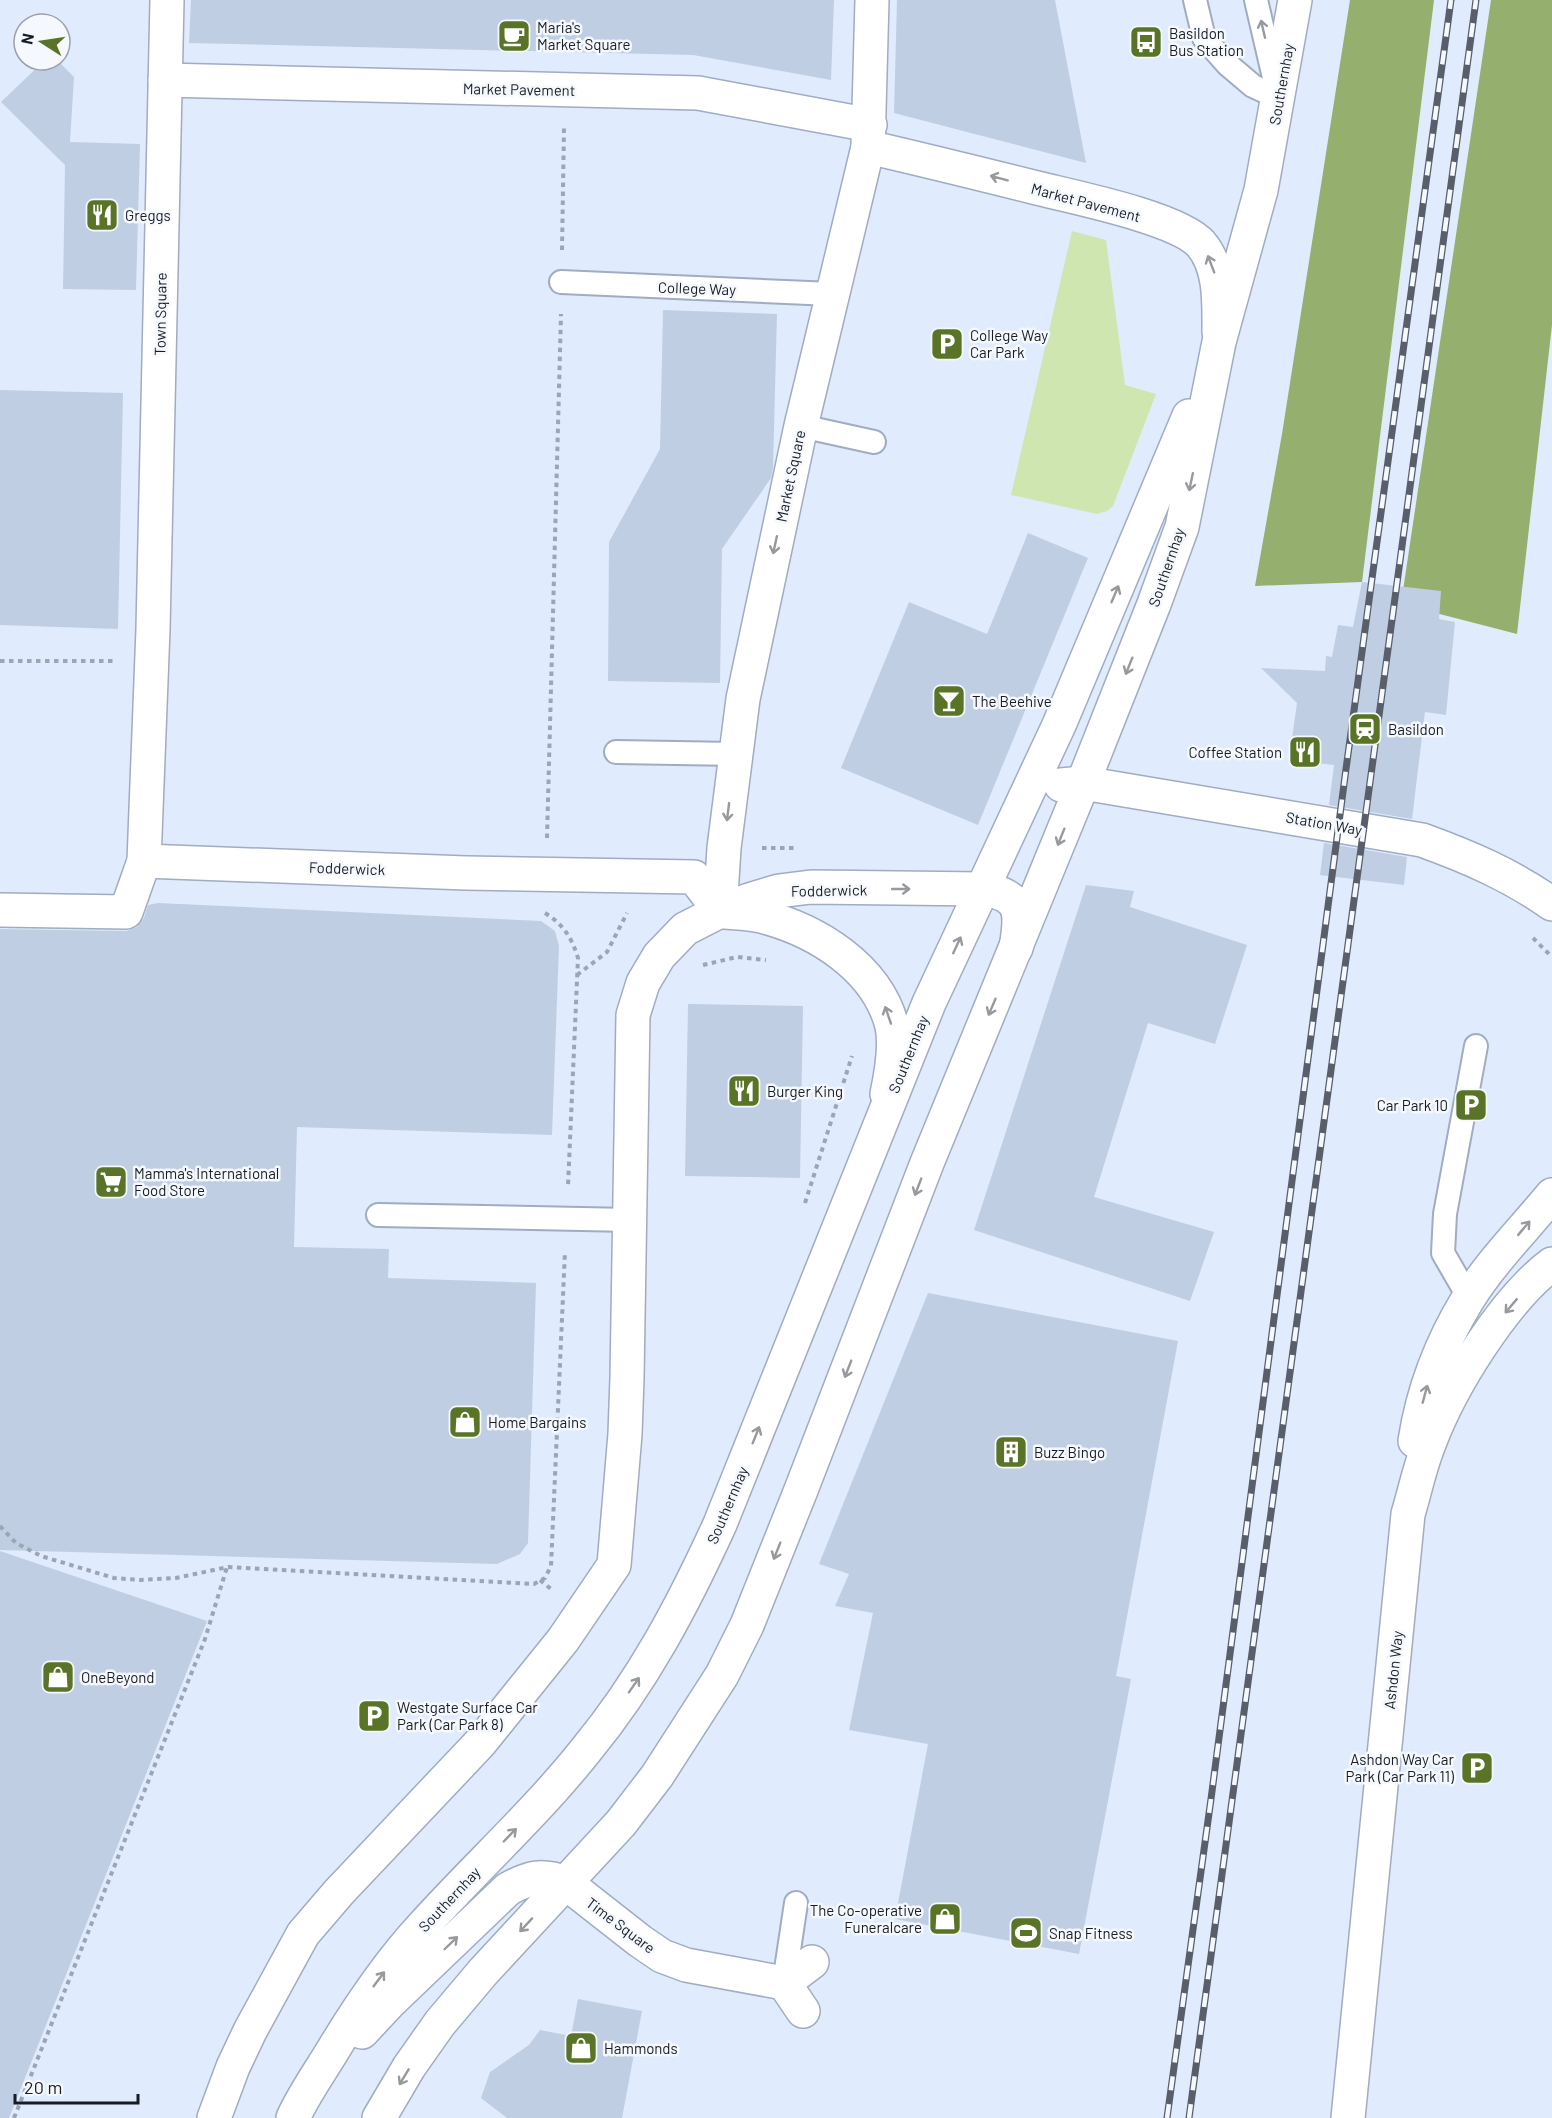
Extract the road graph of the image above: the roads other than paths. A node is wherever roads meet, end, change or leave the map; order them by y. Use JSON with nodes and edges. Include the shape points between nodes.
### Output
{"nodes":[{"id":1,"x":167,"y":0,"type":"edge"},
{"id":2,"x":872,"y":0,"type":"edge"},
{"id":3,"x":1195,"y":0,"type":"edge"},
{"id":4,"x":1256,"y":0,"type":"edge"},
{"id":5,"x":1295,"y":0,"type":"edge"},
{"id":6,"x":165,"y":80,"type":"junction"},
{"id":7,"x":1279,"y":98,"type":"junction"},
{"id":8,"x":869,"y":136,"type":"junction"},
{"id":9,"x":561,"y":282,"type":"road end"},
{"id":10,"x":832,"y":294,"type":"junction"},
{"id":11,"x":1219,"y":342,"type":"junction"},
{"id":12,"x":801,"y":426,"type":"junction"},
{"id":13,"x":874,"y":442,"type":"dead end"},
{"id":14,"x":1059,"y":724,"type":"junction"},
{"id":15,"x":616,"y":752,"type":"dead end"},
{"id":16,"x":736,"y":754,"type":"junction"},
{"id":17,"x":1083,"y":783,"type":"junction"},
{"id":18,"x":1016,"y":817,"type":"junction"},
{"id":19,"x":144,"y":861,"type":"junction"},
{"id":20,"x":983,"y":889,"type":"junction"},
{"id":21,"x":1552,"y":904,"type":"edge"},
{"id":22,"x":0,"y":910,"type":"edge"},
{"id":23,"x":720,"y":912,"type":"junction"},
{"id":24,"x":1015,"y":953,"type":"junction"},
{"id":25,"x":1476,"y":1046,"type":"dead end"},
{"id":26,"x":884,"y":1114,"type":"junction"},
{"id":27,"x":1552,"y":1195,"type":"edge"},
{"id":28,"x":378,"y":1215,"type":"dead end"},
{"id":29,"x":630,"y":1220,"type":"junction"},
{"id":30,"x":1552,"y":1264,"type":"edge"},
{"id":31,"x":1469,"y":1298,"type":"junction"},
{"id":32,"x":1408,"y":1514,"type":"junction"},
{"id":33,"x":566,"y":1883,"type":"junction"},
{"id":34,"x":796,"y":1903,"type":"dead end"},
{"id":35,"x":812,"y":1962,"type":"dead end"},
{"id":36,"x":784,"y":1983,"type":"junction"},
{"id":37,"x":803,"y":2011,"type":"dead end"},
{"id":38,"x":295,"y":2113,"type":"edge"},
{"id":39,"x":214,"y":2118,"type":"edge"},
{"id":40,"x":379,"y":2118,"type":"edge"},
{"id":41,"x":1348,"y":2118,"type":"edge"}],
"edges":[{"from":1,"to":6,"type":"street","name":"Town Square"},
{"from":2,"to":8,"type":"street","name":"Market Square"},
{"from":3,"to":7,"type":"lane","via":[[1204,38],[1244,79]]},
{"from":7,"to":4,"type":"lane","one_way":true},
{"from":5,"to":7,"type":"street","name":"Southernhay"},
{"from":6,"to":8,"type":"street","name":"Market Pavement","via":[[698,93]]},
{"from":6,"to":19,"type":"street","name":"Town Square"},
{"from":7,"to":11,"type":"street","name":"Southernhay","via":[[1262,190]]},
{"from":8,"to":10,"type":"street","name":"Market Square"},
{"from":11,"to":8,"type":"street","name":"Market Pavement","one_way":true,"via":[[1219,295],[1213,262],[1200,243],[1176,227],[1104,204],[948,165]]},
{"from":9,"to":10,"type":"lane","name":"College Way"},
{"from":10,"to":12,"type":"street","name":"Market Square"},
{"from":14,"to":11,"type":"street","name":"Southernhay","one_way":true},
{"from":11,"to":17,"type":"street","name":"Southernhay","one_way":true,"via":[[1182,527]]},
{"from":12,"to":13,"type":"lane"},
{"from":12,"to":16,"type":"street","name":"Market Square","one_way":true,"via":[[746,688]]},
{"from":14,"to":17,"type":"street","name":"Southernhay","via":[[1063,761],[1070,774]]},
{"from":14,"to":18,"type":"street","name":"Southernhay"},
{"from":15,"to":16,"type":"lane"},
{"from":16,"to":23,"type":"street","name":"Market Square","one_way":true},
{"from":17,"to":18,"type":"street","name":"Southernhay","via":[[1044,792]]},
{"from":17,"to":21,"type":"street","name":"Station Way","via":[[1422,840],[1505,874]]},
{"from":17,"to":24,"type":"street","name":"Southernhay","one_way":true},
{"from":18,"to":20,"type":"street","name":"Southernhay"},
{"from":19,"to":22,"type":"street","via":[[126,912]]},
{"from":19,"to":23,"type":"street","name":"Fodderwick","via":[[694,877]]},
{"from":23,"to":20,"type":"street","name":"Fodderwick","one_way":true,"via":[[778,891],[811,888]]},
{"from":20,"to":24,"type":"street","name":"Fodderwick","via":[[1012,899],[1019,911]]},
{"from":26,"to":20,"type":"street","name":"Southernhay","one_way":true,"via":[[929,1003]]},
{"from":26,"to":23,"type":"street","one_way":true,"via":[[892,1068],[892,1028],[885,1006],[869,982],[822,940],[759,915]]},
{"from":23,"to":29,"type":"street","name":"Fodderwick","via":[[686,928],[659,956],[642,983],[633,1015]]},
{"from":24,"to":33,"type":"street","name":"Southernhay","one_way":true,"via":[[927,1163],[742,1635],[717,1684],[657,1776],[621,1823]]},
{"from":25,"to":31,"type":"lane","via":[[1445,1214],[1443,1254]]},
{"from":38,"to":26,"type":"street","name":"Southernhay","one_way":true,"via":[[376,1983],[421,1928],[587,1750],[649,1664],[720,1524]]},
{"from":31,"to":27,"type":"street","one_way":true},
{"from":28,"to":29,"type":"lane"},
{"from":29,"to":39,"type":"street","name":"Fodderwick","via":[[625,1434],[614,1565],[563,1640],[480,1743],[303,1934],[250,2031]]},
{"from":30,"to":32,"type":"street","name":"Ashdon Way","one_way":true,"via":[[1509,1307],[1452,1392],[1429,1444]]},
{"from":32,"to":31,"type":"street","one_way":true,"via":[[1418,1422],[1428,1383]]},
{"from":32,"to":41,"type":"street","name":"Ashdon Way"},
{"from":33,"to":36,"type":"street","name":"Time Square","via":[[662,1956],[686,1965]]},
{"from":38,"to":33,"type":"street","name":"Southernhay","one_way":true,"via":[[390,2002],[508,1889],[529,1878],[554,1878]]},
{"from":33,"to":40,"type":"street","name":"Southernhay","one_way":true,"via":[[440,2023]]},
{"from":34,"to":36,"type":"lane"},
{"from":35,"to":36,"type":"street"},
{"from":36,"to":37,"type":"street"}]}
